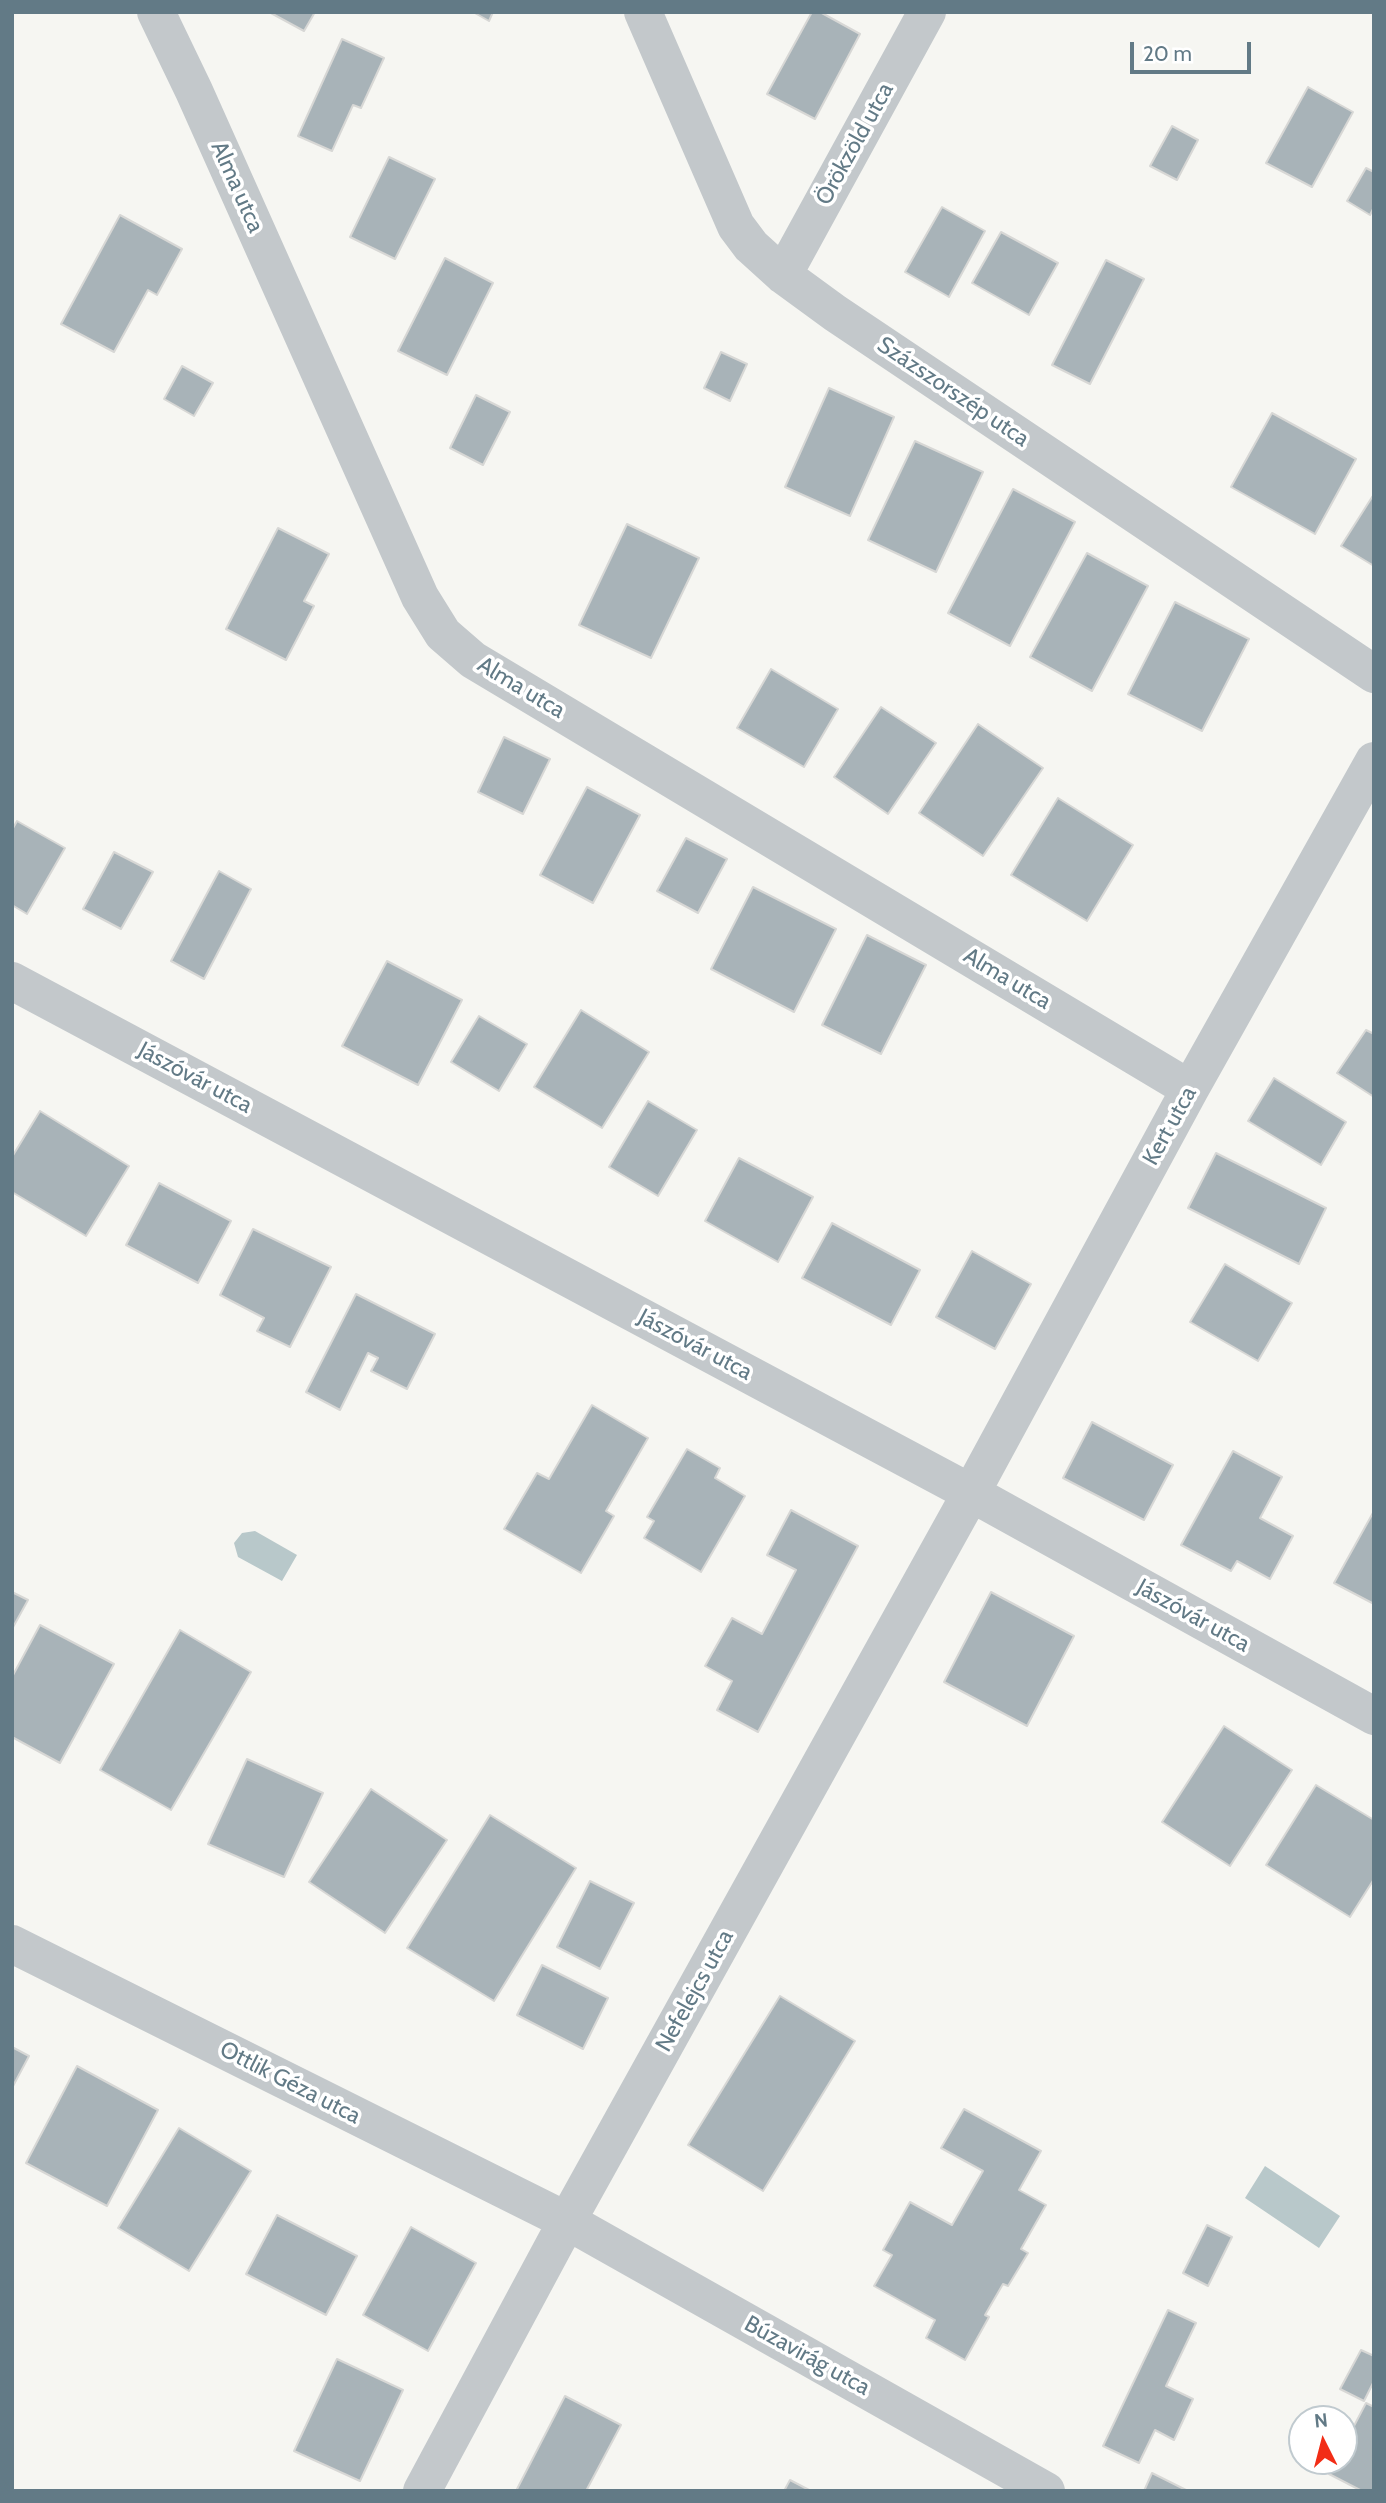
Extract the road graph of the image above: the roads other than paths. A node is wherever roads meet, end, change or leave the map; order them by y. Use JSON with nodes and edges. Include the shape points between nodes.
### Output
{"nodes":[{"id":1,"x":156,"y":12,"type":"edge"},
{"id":2,"x":643,"y":12,"type":"edge"},
{"id":3,"x":927,"y":12,"type":"edge"},
{"id":4,"x":783,"y":275,"type":"junction"},
{"id":5,"x":1374,"y":674,"type":"edge"},
{"id":6,"x":1374,"y":761,"type":"edge"},
{"id":7,"x":12,"y":981,"type":"edge"},
{"id":8,"x":1191,"y":1088,"type":"junction"},
{"id":9,"x":971,"y":1493,"type":"junction"},
{"id":10,"x":1374,"y":1716,"type":"edge"},
{"id":11,"x":12,"y":1944,"type":"edge"},
{"id":12,"x":567,"y":2221,"type":"junction"},
{"id":13,"x":422,"y":2491,"type":"edge"},
{"id":14,"x":1046,"y":2491,"type":"edge"}],
"edges":[{"from":1,"to":8,"type":"street","name":"Alma utca","via":[[421,597],[443,634],[473,660]]},
{"from":2,"to":4,"type":"street","name":"Százszorszép utca","via":[[736,226]]},
{"from":3,"to":4,"type":"street","name":"Örökzöld utca"},
{"from":4,"to":5,"type":"street","name":"Százszorszép utca"},
{"from":6,"to":8,"type":"street","name":"Kert utca"},
{"from":7,"to":9,"type":"street","name":"Jászóvár utca"},
{"from":8,"to":9,"type":"street","name":"Kert utca"},
{"from":9,"to":10,"type":"street","name":"Jászóvár utca"},
{"from":9,"to":12,"type":"street","name":"Nefelejcs utca"},
{"from":11,"to":12,"type":"street","name":"Ottlik Géza utca"},
{"from":12,"to":13,"type":"street","name":"Nefelejcs utca"},
{"from":12,"to":14,"type":"street","name":"Búzavirág utca"}]}
